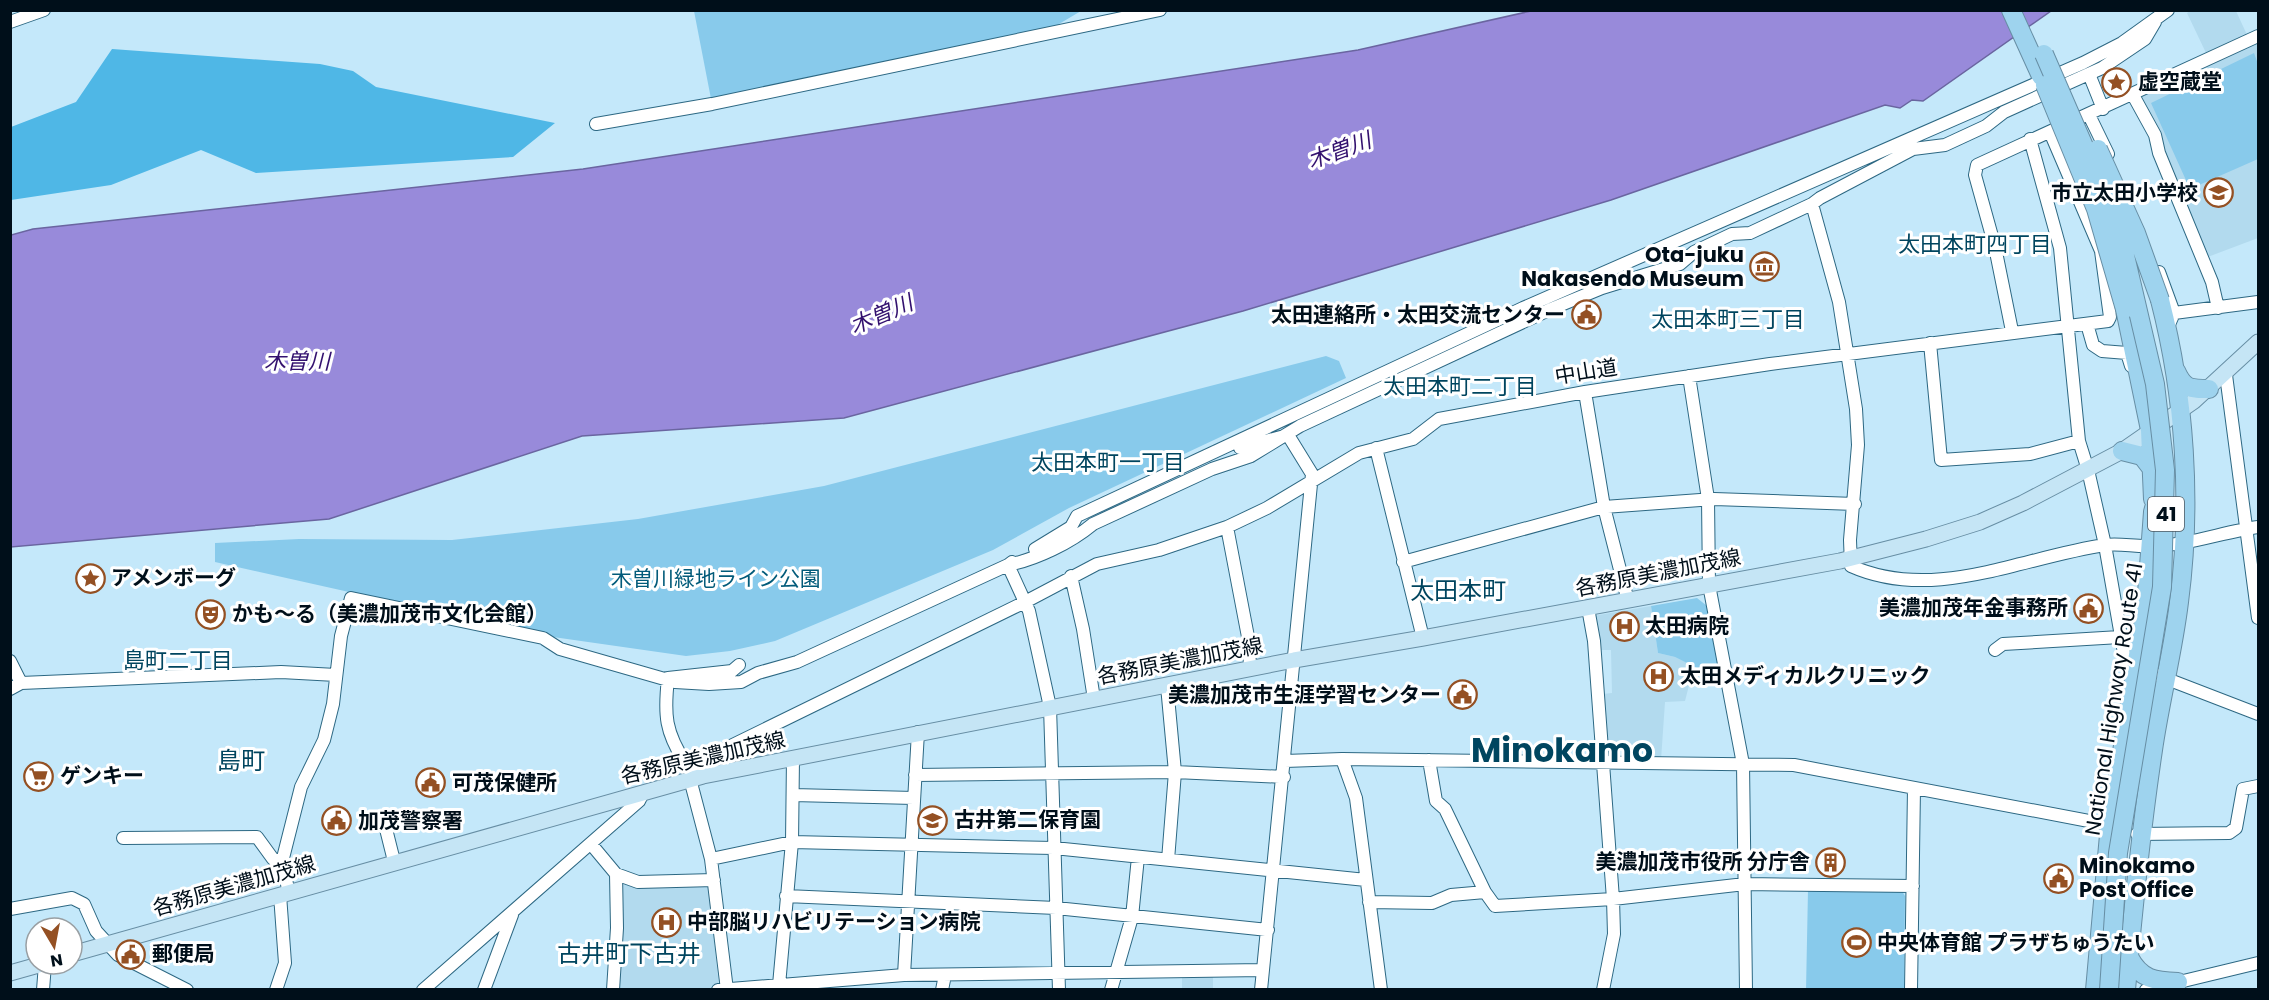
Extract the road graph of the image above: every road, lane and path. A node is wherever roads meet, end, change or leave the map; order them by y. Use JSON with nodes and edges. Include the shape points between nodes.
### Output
{"nodes":[{"id":1,"x":44,"y":10,"type":"edge"},
{"id":2,"x":1160,"y":10,"type":"edge"},
{"id":3,"x":2011,"y":10,"type":"edge"},
{"id":4,"x":2025,"y":10,"type":"edge"},
{"id":5,"x":2168,"y":10,"type":"edge"},
{"id":6,"x":10,"y":22,"type":"edge"},
{"id":7,"x":2155,"y":22,"type":"junction"},
{"id":8,"x":2259,"y":36,"type":"edge"},
{"id":9,"x":2044,"y":54,"type":"junction"},
{"id":10,"x":2090,"y":74,"type":"junction"},
{"id":11,"x":2041,"y":75,"type":"junction"},
{"id":12,"x":2133,"y":95,"type":"junction"},
{"id":13,"x":2103,"y":109,"type":"junction"},
{"id":14,"x":2089,"y":115,"type":"junction"},
{"id":15,"x":596,"y":123,"type":"dead end"},
{"id":16,"x":2050,"y":132,"type":"junction"},
{"id":17,"x":2030,"y":139,"type":"junction"},
{"id":18,"x":1812,"y":204,"type":"junction"},
{"id":19,"x":2259,"y":302,"type":"edge"},
{"id":20,"x":2218,"y":308,"type":"junction"},
{"id":21,"x":2171,"y":321,"type":"junction"},
{"id":22,"x":2087,"y":324,"type":"junction"},
{"id":23,"x":2066,"y":326,"type":"junction"},
{"id":24,"x":2012,"y":332,"type":"junction"},
{"id":25,"x":2133,"y":340,"type":"junction"},
{"id":26,"x":2259,"y":342,"type":"edge"},
{"id":27,"x":1930,"y":343,"type":"junction"},
{"id":28,"x":2102,"y":351,"type":"junction"},
{"id":29,"x":1848,"y":353,"type":"junction"},
{"id":30,"x":2176,"y":369,"type":"junction"},
{"id":31,"x":2226,"y":375,"type":"junction"},
{"id":32,"x":1689,"y":376,"type":"junction"},
{"id":33,"x":2209,"y":389,"type":"junction"},
{"id":34,"x":1585,"y":392,"type":"junction"},
{"id":35,"x":2146,"y":400,"type":"junction"},
{"id":36,"x":2179,"y":413,"type":"junction"},
{"id":37,"x":2150,"y":430,"type":"junction"},
{"id":38,"x":1287,"y":435,"type":"junction"},
{"id":39,"x":2079,"y":441,"type":"junction"},
{"id":40,"x":1376,"y":448,"type":"junction"},
{"id":41,"x":1224,"y":449,"type":"junction"},
{"id":42,"x":2122,"y":451,"type":"junction"},
{"id":43,"x":2152,"y":469,"type":"junction"},
{"id":44,"x":2088,"y":470,"type":"junction"},
{"id":45,"x":1311,"y":481,"type":"junction"},
{"id":46,"x":1708,"y":499,"type":"junction"},
{"id":47,"x":1855,"y":504,"type":"junction"},
{"id":48,"x":1604,"y":507,"type":"junction"},
{"id":49,"x":2153,"y":512,"type":"junction"},
{"id":50,"x":1227,"y":527,"type":"junction"},
{"id":51,"x":2253,"y":527,"type":"edge"},
{"id":52,"x":2184,"y":541,"type":"junction"},
{"id":53,"x":2105,"y":545,"type":"junction"},
{"id":54,"x":2151,"y":546,"type":"junction"},
{"id":55,"x":1849,"y":559,"type":"junction"},
{"id":56,"x":1403,"y":562,"type":"junction"},
{"id":57,"x":1008,"y":565,"type":"junction"},
{"id":58,"x":1071,"y":576,"type":"junction"},
{"id":59,"x":1709,"y":585,"type":"junction"},
{"id":60,"x":1628,"y":601,"type":"junction"},
{"id":61,"x":1025,"y":602,"type":"junction"},
{"id":62,"x":1588,"y":608,"type":"junction"},
{"id":63,"x":2259,"y":618,"type":"edge"},
{"id":64,"x":1423,"y":638,"type":"junction"},
{"id":65,"x":1995,"y":650,"type":"dead end"},
{"id":66,"x":2129,"y":651,"type":"junction"},
{"id":67,"x":1294,"y":660,"type":"junction"},
{"id":68,"x":10,"y":661,"type":"edge"},
{"id":69,"x":712,"y":666,"type":"dead end"},
{"id":70,"x":1250,"y":669,"type":"junction"},
{"id":71,"x":336,"y":675,"type":"junction"},
{"id":72,"x":668,"y":678,"type":"junction"},
{"id":73,"x":2167,"y":679,"type":"junction"},
{"id":74,"x":16,"y":686,"type":"edge"},
{"id":75,"x":1167,"y":686,"type":"junction"},
{"id":76,"x":1094,"y":699,"type":"junction"},
{"id":77,"x":1050,"y":707,"type":"junction"},
{"id":78,"x":2259,"y":714,"type":"edge"},
{"id":79,"x":918,"y":732,"type":"junction"},
{"id":80,"x":793,"y":758,"type":"junction"},
{"id":81,"x":1342,"y":759,"type":"junction"},
{"id":82,"x":1429,"y":760,"type":"junction"},
{"id":83,"x":1285,"y":761,"type":"junction"},
{"id":84,"x":1602,"y":763,"type":"junction"},
{"id":85,"x":686,"y":764,"type":"dead end"},
{"id":86,"x":1743,"y":764,"type":"junction"},
{"id":87,"x":1175,"y":772,"type":"junction"},
{"id":88,"x":915,"y":775,"type":"junction"},
{"id":89,"x":1052,"y":775,"type":"junction"},
{"id":90,"x":1284,"y":777,"type":"junction"},
{"id":91,"x":690,"y":779,"type":"junction"},
{"id":92,"x":2259,"y":786,"type":"edge"},
{"id":93,"x":1914,"y":788,"type":"junction"},
{"id":94,"x":643,"y":793,"type":"junction"},
{"id":95,"x":793,"y":795,"type":"junction"},
{"id":96,"x":914,"y":798,"type":"junction"},
{"id":97,"x":2110,"y":824,"type":"junction"},
{"id":98,"x":386,"y":830,"type":"dead end"},
{"id":99,"x":2140,"y":836,"type":"junction"},
{"id":100,"x":123,"y":838,"type":"dead end"},
{"id":101,"x":792,"y":842,"type":"junction"},
{"id":102,"x":591,"y":844,"type":"junction"},
{"id":103,"x":912,"y":844,"type":"junction"},
{"id":104,"x":1054,"y":848,"type":"junction"},
{"id":105,"x":1138,"y":857,"type":"junction"},
{"id":106,"x":711,"y":859,"type":"junction"},
{"id":107,"x":1168,"y":860,"type":"junction"},
{"id":108,"x":394,"y":861,"type":"junction"},
{"id":109,"x":282,"y":862,"type":"junction"},
{"id":110,"x":1273,"y":872,"type":"junction"},
{"id":111,"x":616,"y":874,"type":"junction"},
{"id":112,"x":714,"y":880,"type":"junction"},
{"id":113,"x":1365,"y":880,"type":"junction"},
{"id":114,"x":1745,"y":884,"type":"junction"},
{"id":115,"x":2136,"y":884,"type":"junction"},
{"id":116,"x":1913,"y":886,"type":"junction"},
{"id":117,"x":1485,"y":892,"type":"junction"},
{"id":118,"x":285,"y":894,"type":"junction"},
{"id":119,"x":786,"y":896,"type":"junction"},
{"id":120,"x":1613,"y":899,"type":"junction"},
{"id":121,"x":908,"y":902,"type":"junction"},
{"id":122,"x":1369,"y":902,"type":"junction"},
{"id":123,"x":1056,"y":908,"type":"junction"},
{"id":124,"x":10,"y":909,"type":"edge"},
{"id":125,"x":512,"y":914,"type":"junction"},
{"id":126,"x":1132,"y":917,"type":"junction"},
{"id":127,"x":1268,"y":930,"type":"junction"},
{"id":128,"x":107,"y":945,"type":"junction"},
{"id":129,"x":84,"y":951,"type":"edge"},
{"id":130,"x":2129,"y":957,"type":"junction"},
{"id":131,"x":2259,"y":963,"type":"edge"},
{"id":132,"x":1263,"y":970,"type":"junction"},
{"id":133,"x":1115,"y":972,"type":"junction"},
{"id":134,"x":1058,"y":973,"type":"junction"},
{"id":135,"x":904,"y":975,"type":"junction"},
{"id":136,"x":945,"y":975,"type":"junction"},
{"id":137,"x":2178,"y":982,"type":"junction"},
{"id":138,"x":779,"y":985,"type":"junction"},
{"id":139,"x":724,"y":989,"type":"edge"},
{"id":140,"x":187,"y":990,"type":"edge"},
{"id":141,"x":276,"y":990,"type":"edge"},
{"id":142,"x":423,"y":990,"type":"edge"},
{"id":143,"x":484,"y":990,"type":"edge"},
{"id":144,"x":613,"y":990,"type":"edge"},
{"id":145,"x":942,"y":990,"type":"edge"},
{"id":146,"x":1059,"y":990,"type":"edge"},
{"id":147,"x":1111,"y":990,"type":"edge"},
{"id":148,"x":1261,"y":990,"type":"edge"},
{"id":149,"x":1381,"y":990,"type":"edge"},
{"id":150,"x":1603,"y":990,"type":"edge"},
{"id":151,"x":1746,"y":990,"type":"edge"},
{"id":152,"x":1911,"y":990,"type":"edge"},
{"id":153,"x":2095,"y":990,"type":"edge"},
{"id":154,"x":2106,"y":990,"type":"edge"},
{"id":155,"x":2126,"y":990,"type":"edge"},
{"id":156,"x":2146,"y":990,"type":"edge"}],
"edges":[{"from":1,"to":6,"type":"street"},
{"from":2,"to":15,"type":"street","via":[[712,104]]},
{"from":3,"to":11,"type":"highway","name":"National Highway Route 41","number":"41"},
{"from":4,"to":9,"type":"highway","name":"National Highway Route 41","number":"41"},
{"from":5,"to":7,"type":"street"},
{"from":7,"to":10,"type":"street","via":[[2145,39]]},
{"from":7,"to":41,"type":"street","via":[[2083,63],[1534,303]]},
{"from":8,"to":12,"type":"street"},
{"from":9,"to":21,"type":"highway","bridge":true,"via":[[2116,187]]},
{"from":9,"to":154,"type":"highway","name":"National Highway Route 41","number":"41","bridge":true,"via":[[2123,247],[2155,384],[2165,470],[2162,587],[2118,853]]},
{"from":10,"to":13,"type":"street"},
{"from":10,"to":18,"type":"street","via":[[2004,111],[1986,126],[1945,145],[1913,149]]},
{"from":11,"to":25,"type":"highway","bridge":true,"via":[[2096,209]]},
{"from":11,"to":154,"type":"highway","name":"National Highway Route 41","number":"41","bridge":true,"via":[[2103,207],[2145,350],[2159,451],[2162,510],[2155,610],[2116,829]]},
{"from":12,"to":13,"type":"street"},
{"from":12,"to":20,"type":"street","via":[[2155,135],[2212,282]]},
{"from":13,"to":14,"type":"street"},
{"from":14,"to":16,"type":"street"},
{"from":14,"to":21,"type":"street","via":[[2115,168]]},
{"from":16,"to":17,"type":"street"},
{"from":16,"to":22,"type":"street","via":[[2101,251],[2110,316],[2108,321]]},
{"from":17,"to":23,"type":"street","via":[[2060,248]]},
{"from":17,"to":24,"type":"street","via":[[1980,162],[1975,169]]},
{"from":18,"to":29,"type":"street","via":[[1839,302]]},
{"from":18,"to":38,"type":"street","via":[[1750,233],[1732,234],[1694,252],[1680,264],[1602,288],[1551,309]]},
{"from":19,"to":20,"type":"street"},
{"from":20,"to":21,"type":"street"},
{"from":21,"to":30,"type":"highway"},
{"from":21,"to":37,"type":"highway","via":[[2166,363]]},
{"from":22,"to":23,"type":"street","name":"中山道"},
{"from":22,"to":28,"type":"street","via":[[2092,345]]},
{"from":23,"to":24,"type":"street","name":"中山道"},
{"from":23,"to":39,"type":"street"},
{"from":24,"to":27,"type":"street","name":"中山道"},
{"from":25,"to":28,"type":"street","via":[[2127,346]]},
{"from":25,"to":35,"type":"highway"},
{"from":26,"to":31,"type":"main road","name":"各務原美濃加茂線"},
{"from":27,"to":29,"type":"street","name":"中山道"},
{"from":27,"to":39,"type":"street","via":[[1941,460],[2030,454]]},
{"from":28,"to":35,"type":"street","via":[[2127,353],[2137,390]]},
{"from":29,"to":32,"type":"street","name":"中山道"},
{"from":29,"to":47,"type":"street","via":[[1858,424]]},
{"from":30,"to":33,"type":"highway","via":[[2188,389]]},
{"from":30,"to":36,"type":"highway"},
{"from":31,"to":33,"type":"main road","name":"各務原美濃加茂線"},
{"from":31,"to":51,"type":"street"},
{"from":32,"to":34,"type":"street","name":"中山道"},
{"from":32,"to":46,"type":"street"},
{"from":33,"to":36,"type":"main road","name":"各務原美濃加茂線"},
{"from":34,"to":40,"type":"street","name":"中山道","via":[[1439,419],[1413,439]]},
{"from":34,"to":48,"type":"street"},
{"from":35,"to":37,"type":"highway"},
{"from":36,"to":37,"type":"main road","name":"各務原美濃加茂線"},
{"from":36,"to":49,"type":"highway","via":[[2172,427]]},
{"from":36,"to":52,"type":"highway","via":[[2184,460]]},
{"from":37,"to":42,"type":"main road","name":"各務原美濃加茂線"},
{"from":37,"to":43,"type":"highway"},
{"from":38,"to":41,"type":"street"},
{"from":38,"to":45,"type":"street","via":[[1312,474]]},
{"from":38,"to":57,"type":"street","via":[[1251,456],[1212,469],[1032,558]]},
{"from":39,"to":44,"type":"street"},
{"from":40,"to":45,"type":"street","name":"中山道","via":[[1341,462]]},
{"from":40,"to":56,"type":"street"},
{"from":41,"to":57,"type":"street","via":[[1077,516],[1071,527]]},
{"from":42,"to":43,"type":"highway","via":[[2142,456]]},
{"from":42,"to":44,"type":"main road","name":"各務原美濃加茂線"},
{"from":43,"to":49,"type":"highway"},
{"from":44,"to":53,"type":"street"},
{"from":44,"to":55,"type":"main road","name":"各務原美濃加茂線","via":[[1980,522]]},
{"from":45,"to":50,"type":"street","name":"中山道"},
{"from":45,"to":67,"type":"street"},
{"from":46,"to":47,"type":"street"},
{"from":46,"to":48,"type":"street"},
{"from":46,"to":59,"type":"street"},
{"from":47,"to":55,"type":"street"},
{"from":48,"to":56,"type":"street"},
{"from":48,"to":60,"type":"street"},
{"from":49,"to":54,"type":"highway"},
{"from":50,"to":58,"type":"street","name":"中山道","via":[[1159,550],[1097,564]]},
{"from":50,"to":70,"type":"street","via":[[1249,642]]},
{"from":51,"to":52,"type":"street"},
{"from":51,"to":63,"type":"street"},
{"from":52,"to":54,"type":"street"},
{"from":52,"to":73,"type":"highway","via":[[2180,599]]},
{"from":53,"to":54,"type":"street"},
{"from":53,"to":55,"type":"street","via":[[1945,579],[1874,577],[1851,566]]},
{"from":53,"to":66,"type":"street"},
{"from":54,"to":66,"type":"highway"},
{"from":55,"to":59,"type":"main road","name":"各務原美濃加茂線"},
{"from":56,"to":64,"type":"street"},
{"from":57,"to":61,"type":"street"},
{"from":57,"to":72,"type":"street","via":[[797,662],[741,682],[709,684]]},
{"from":58,"to":61,"type":"street","name":"中山道"},
{"from":58,"to":76,"type":"street"},
{"from":59,"to":60,"type":"main road","name":"各務原美濃加茂線"},
{"from":59,"to":86,"type":"street"},
{"from":60,"to":62,"type":"main road","name":"各務原美濃加茂線"},
{"from":61,"to":77,"type":"street"},
{"from":61,"to":91,"type":"street","name":"中山道","via":[[700,761],[691,770]]},
{"from":62,"to":64,"type":"main road","name":"各務原美濃加茂線"},
{"from":62,"to":84,"type":"street","via":[[1594,641]]},
{"from":64,"to":67,"type":"main road","name":"各務原美濃加茂線"},
{"from":65,"to":66,"type":"street","via":[[2002,644]]},
{"from":66,"to":73,"type":"street"},
{"from":66,"to":97,"type":"highway"},
{"from":67,"to":70,"type":"main road","name":"各務原美濃加茂線"},
{"from":67,"to":83,"type":"street"},
{"from":68,"to":74,"type":"street"},
{"from":69,"to":72,"type":"street","via":[[739,665],[732,671]]},
{"from":70,"to":75,"type":"main road","name":"各務原美濃加茂線"},
{"from":71,"to":72,"type":"street","via":[[351,598],[543,638],[560,649],[600,662]]},
{"from":71,"to":74,"type":"street","via":[[281,672]]},
{"from":71,"to":109,"type":"street","via":[[324,740],[301,787]]},
{"from":72,"to":85,"type":"street","via":[[664,715],[669,735]]},
{"from":73,"to":78,"type":"street"},
{"from":73,"to":99,"type":"highway"},
{"from":75,"to":76,"type":"main road","name":"各務原美濃加茂線"},
{"from":75,"to":87,"type":"street"},
{"from":76,"to":77,"type":"main road","name":"各務原美濃加茂線"},
{"from":77,"to":79,"type":"main road","name":"各務原美濃加茂線"},
{"from":77,"to":89,"type":"street"},
{"from":79,"to":80,"type":"main road","name":"各務原美濃加茂線"},
{"from":79,"to":88,"type":"street"},
{"from":80,"to":91,"type":"main road","name":"各務原美濃加茂線"},
{"from":80,"to":95,"type":"street"},
{"from":81,"to":82,"type":"street"},
{"from":81,"to":83,"type":"street"},
{"from":81,"to":113,"type":"street","via":[[1356,798]]},
{"from":82,"to":84,"type":"street"},
{"from":82,"to":117,"type":"street","via":[[1436,801],[1445,809]]},
{"from":83,"to":90,"type":"street"},
{"from":84,"to":86,"type":"street"},
{"from":84,"to":120,"type":"street"},
{"from":86,"to":93,"type":"street","via":[[1794,765]]},
{"from":86,"to":114,"type":"street"},
{"from":87,"to":89,"type":"street"},
{"from":87,"to":90,"type":"street"},
{"from":87,"to":107,"type":"street"},
{"from":88,"to":89,"type":"street"},
{"from":88,"to":96,"type":"street"},
{"from":89,"to":104,"type":"street"},
{"from":90,"to":110,"type":"street"},
{"from":91,"to":94,"type":"main road","name":"各務原美濃加茂線"},
{"from":91,"to":106,"type":"street"},
{"from":92,"to":99,"type":"street","via":[[2243,789],[2236,828],[2229,833]]},
{"from":93,"to":97,"type":"street"},
{"from":93,"to":116,"type":"street"},
{"from":94,"to":102,"type":"street"},
{"from":94,"to":108,"type":"main road","name":"各務原美濃加茂線"},
{"from":95,"to":96,"type":"street"},
{"from":95,"to":101,"type":"street"},
{"from":96,"to":103,"type":"street"},
{"from":97,"to":99,"type":"street"},
{"from":97,"to":153,"type":"highway"},
{"from":98,"to":108,"type":"street"},
{"from":99,"to":115,"type":"highway"},
{"from":100,"to":109,"type":"street","via":[[257,837],[273,859]]},
{"from":101,"to":103,"type":"street"},
{"from":101,"to":106,"type":"street"},
{"from":101,"to":119,"type":"street"},
{"from":102,"to":111,"type":"street"},
{"from":102,"to":125,"type":"street"},
{"from":103,"to":104,"type":"street"},
{"from":103,"to":121,"type":"street"},
{"from":104,"to":105,"type":"street"},
{"from":104,"to":123,"type":"street"},
{"from":105,"to":107,"type":"street"},
{"from":105,"to":126,"type":"street"},
{"from":106,"to":112,"type":"street"},
{"from":107,"to":110,"type":"street"},
{"from":108,"to":118,"type":"main road","name":"各務原美濃加茂線"},
{"from":109,"to":118,"type":"street"},
{"from":110,"to":113,"type":"street"},
{"from":110,"to":127,"type":"street"},
{"from":111,"to":112,"type":"street","via":[[638,882]]},
{"from":111,"to":144,"type":"street"},
{"from":112,"to":139,"type":"street"},
{"from":113,"to":122,"type":"street"},
{"from":114,"to":116,"type":"street"},
{"from":114,"to":120,"type":"street"},
{"from":114,"to":151,"type":"street"},
{"from":115,"to":130,"type":"highway"},
{"from":115,"to":154,"type":"highway","via":[[2113,980]]},
{"from":116,"to":152,"type":"street"},
{"from":117,"to":120,"type":"street","via":[[1495,906]]},
{"from":117,"to":122,"type":"street","via":[[1432,903]]},
{"from":118,"to":128,"type":"main road","name":"各務原美濃加茂線"},
{"from":118,"to":141,"type":"street","via":[[285,963]]},
{"from":119,"to":121,"type":"street"},
{"from":119,"to":138,"type":"street"},
{"from":120,"to":150,"type":"street","via":[[1614,934]]},
{"from":121,"to":123,"type":"street"},
{"from":121,"to":135,"type":"street"},
{"from":122,"to":149,"type":"street"},
{"from":123,"to":126,"type":"street"},
{"from":123,"to":134,"type":"street"},
{"from":124,"to":128,"type":"street","via":[[72,898],[84,904]]},
{"from":125,"to":142,"type":"street"},
{"from":125,"to":143,"type":"street"},
{"from":126,"to":127,"type":"street"},
{"from":126,"to":133,"type":"street"},
{"from":127,"to":132,"type":"street"},
{"from":128,"to":129,"type":"main road","name":"各務原美濃加茂線"},
{"from":128,"to":140,"type":"street","via":[[134,964]]},
{"from":130,"to":137,"type":"highway","via":[[2151,981]]},
{"from":130,"to":155,"type":"highway"},
{"from":131,"to":137,"type":"street"},
{"from":132,"to":133,"type":"street"},
{"from":132,"to":148,"type":"street"},
{"from":133,"to":134,"type":"street"},
{"from":133,"to":147,"type":"street"},
{"from":134,"to":136,"type":"street"},
{"from":134,"to":146,"type":"street"},
{"from":135,"to":136,"type":"street"},
{"from":135,"to":138,"type":"street"},
{"from":136,"to":145,"type":"street"},
{"from":137,"to":156,"type":"street"},
{"from":138,"to":139,"type":"street"}]}
